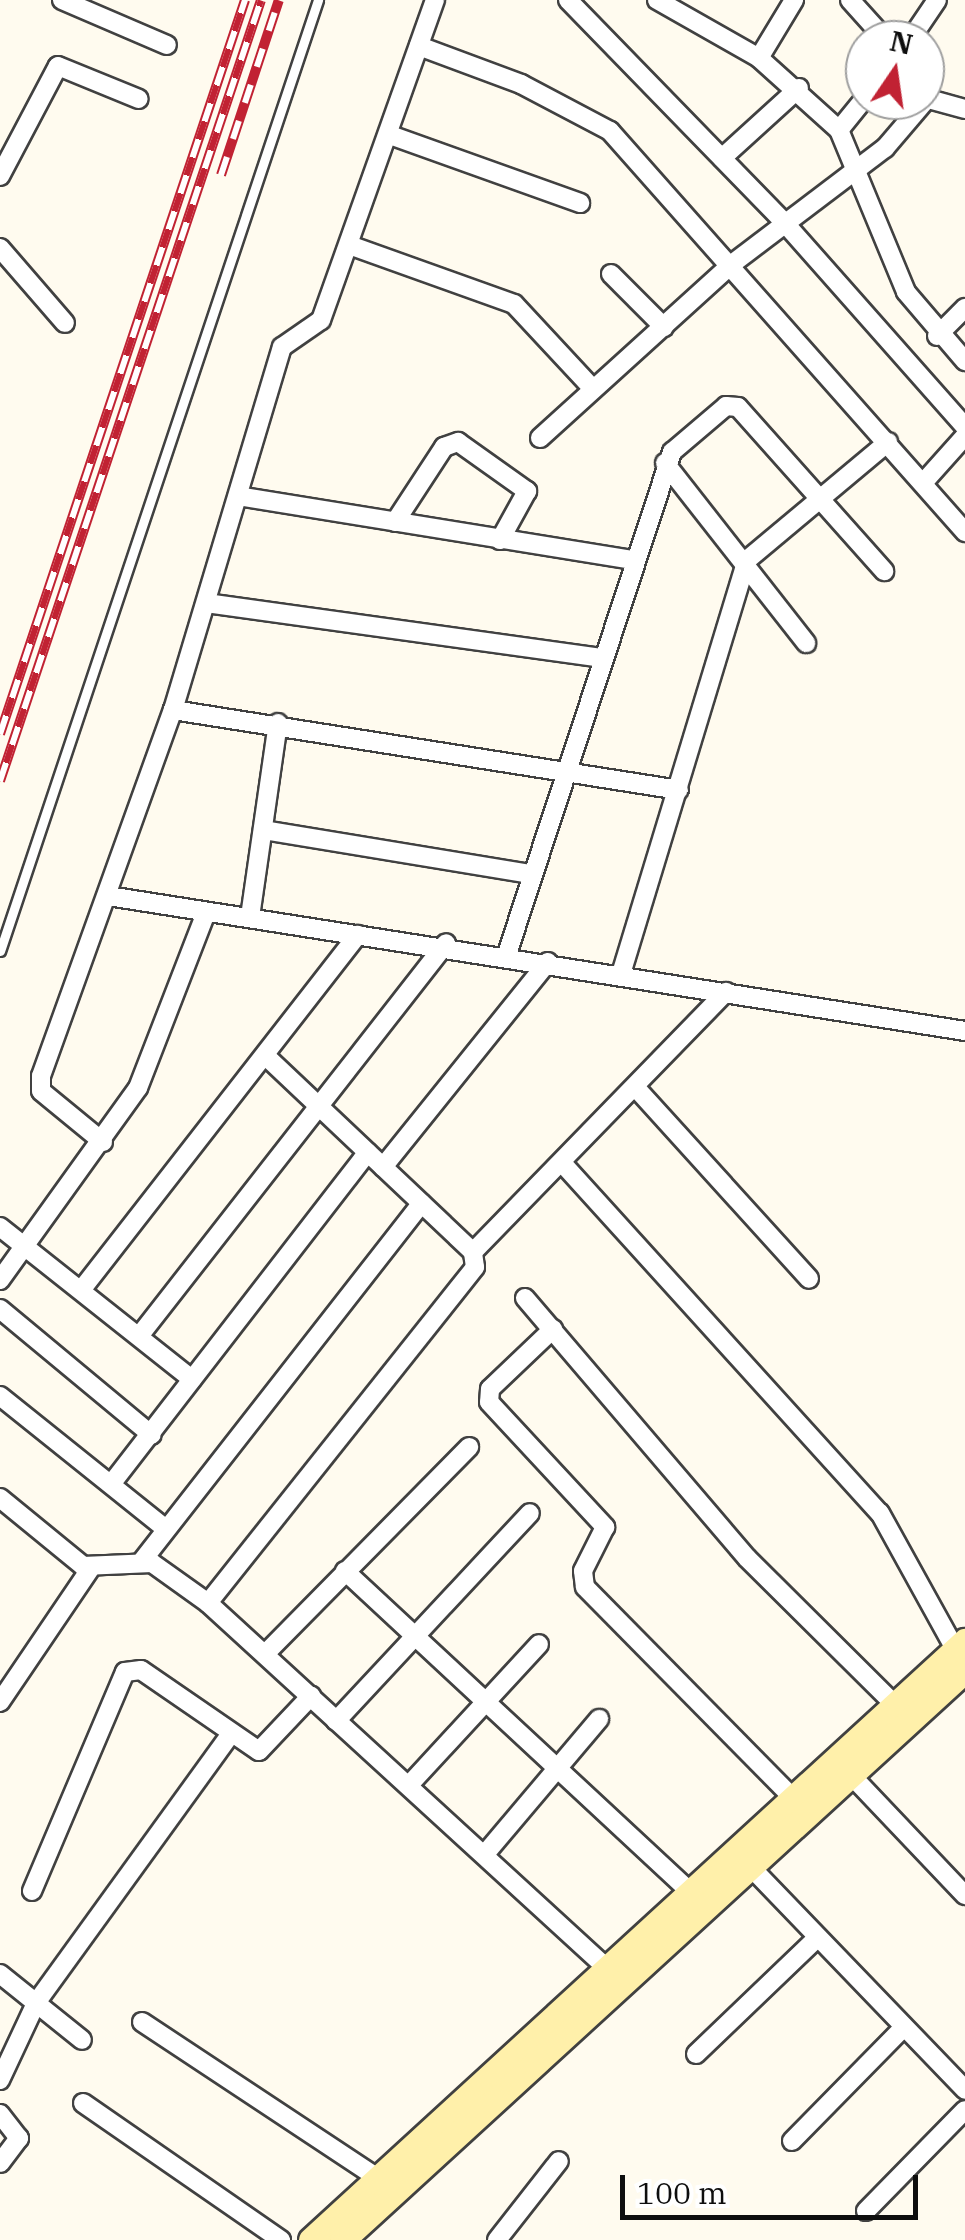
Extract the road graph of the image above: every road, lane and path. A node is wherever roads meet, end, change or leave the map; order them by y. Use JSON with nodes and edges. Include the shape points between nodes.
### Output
{"nodes":[{"id":1,"x":62,"y":0,"type":"edge"},
{"id":2,"x":318,"y":0,"type":"edge"},
{"id":3,"x":435,"y":0,"type":"edge"},
{"id":4,"x":568,"y":0,"type":"edge"},
{"id":5,"x":657,"y":0,"type":"edge"},
{"id":6,"x":794,"y":0,"type":"edge"},
{"id":7,"x":850,"y":0,"type":"edge"},
{"id":8,"x":679,"y":5,"type":"edge"},
{"id":9,"x":868,"y":20,"type":"edge"},
{"id":10,"x":167,"y":45,"type":"dead end"},
{"id":11,"x":419,"y":46,"type":"junction"},
{"id":12,"x":759,"y":58,"type":"junction"},
{"id":13,"x":799,"y":88,"type":"junction"},
{"id":14,"x":139,"y":99,"type":"dead end"},
{"id":15,"x":847,"y":120,"type":"edge"},
{"id":16,"x":908,"y":120,"type":"edge"},
{"id":17,"x":839,"y":130,"type":"junction"},
{"id":18,"x":390,"y":134,"type":"junction"},
{"id":19,"x":722,"y":158,"type":"junction"},
{"id":20,"x":856,"y":162,"type":"junction"},
{"id":21,"x":0,"y":176,"type":"edge"},
{"id":22,"x":580,"y":203,"type":"dead end"},
{"id":23,"x":783,"y":221,"type":"junction"},
{"id":24,"x":352,"y":246,"type":"junction"},
{"id":25,"x":1,"y":252,"type":"edge"},
{"id":26,"x":732,"y":264,"type":"junction"},
{"id":27,"x":611,"y":274,"type":"dead end"},
{"id":28,"x":965,"y":308,"type":"edge"},
{"id":29,"x":66,"y":323,"type":"dead end"},
{"id":30,"x":664,"y":327,"type":"junction"},
{"id":31,"x":937,"y":336,"type":"junction"},
{"id":32,"x":965,"y":361,"type":"edge"},
{"id":33,"x":593,"y":390,"type":"junction"},
{"id":34,"x":965,"y":428,"type":"edge"},
{"id":35,"x":965,"y":436,"type":"edge"},
{"id":36,"x":540,"y":438,"type":"dead end"},
{"id":37,"x":888,"y":442,"type":"junction"},
{"id":38,"x":664,"y":462,"type":"junction"},
{"id":39,"x":923,"y":483,"type":"junction"},
{"id":40,"x":238,"y":496,"type":"junction"},
{"id":41,"x":823,"y":500,"type":"junction"},
{"id":42,"x":395,"y":522,"type":"junction"},
{"id":43,"x":965,"y":532,"type":"edge"},
{"id":44,"x":500,"y":540,"type":"junction"},
{"id":45,"x":634,"y":560,"type":"junction"},
{"id":46,"x":747,"y":560,"type":"junction"},
{"id":47,"x":884,"y":571,"type":"dead end"},
{"id":48,"x":206,"y":603,"type":"junction"},
{"id":49,"x":806,"y":643,"type":"dead end"},
{"id":50,"x":603,"y":658,"type":"junction"},
{"id":51,"x":174,"y":710,"type":"junction"},
{"id":52,"x":278,"y":723,"type":"junction"},
{"id":53,"x":567,"y":766,"type":"junction"},
{"id":54,"x":679,"y":790,"type":"junction"},
{"id":55,"x":264,"y":830,"type":"junction"},
{"id":56,"x":530,"y":874,"type":"junction"},
{"id":57,"x":108,"y":896,"type":"junction"},
{"id":58,"x":206,"y":913,"type":"junction"},
{"id":59,"x":250,"y":916,"type":"junction"},
{"id":60,"x":358,"y":935,"type":"junction"},
{"id":61,"x":446,"y":944,"type":"junction"},
{"id":62,"x":0,"y":951,"type":"edge"},
{"id":63,"x":506,"y":957,"type":"junction"},
{"id":64,"x":548,"y":962,"type":"junction"},
{"id":65,"x":621,"y":974,"type":"junction"},
{"id":66,"x":726,"y":992,"type":"junction"},
{"id":67,"x":965,"y":1031,"type":"edge"},
{"id":68,"x":265,"y":1055,"type":"junction"},
{"id":69,"x":637,"y":1089,"type":"junction"},
{"id":70,"x":322,"y":1111,"type":"junction"},
{"id":71,"x":103,"y":1142,"type":"junction"},
{"id":72,"x":368,"y":1152,"type":"junction"},
{"id":73,"x":564,"y":1164,"type":"junction"},
{"id":74,"x":383,"y":1168,"type":"junction"},
{"id":75,"x":422,"y":1204,"type":"junction"},
{"id":76,"x":0,"y":1227,"type":"edge"},
{"id":77,"x":27,"y":1247,"type":"junction"},
{"id":78,"x":474,"y":1252,"type":"junction"},
{"id":79,"x":809,"y":1279,"type":"dead end"},
{"id":80,"x":0,"y":1280,"type":"edge"},
{"id":81,"x":82,"y":1290,"type":"junction"},
{"id":82,"x":526,"y":1298,"type":"dead end"},
{"id":83,"x":0,"y":1309,"type":"edge"},
{"id":84,"x":553,"y":1329,"type":"junction"},
{"id":85,"x":140,"y":1335,"type":"junction"},
{"id":86,"x":192,"y":1380,"type":"junction"},
{"id":87,"x":0,"y":1396,"type":"edge"},
{"id":88,"x":152,"y":1435,"type":"junction"},
{"id":89,"x":469,"y":1447,"type":"dead end"},
{"id":90,"x":112,"y":1483,"type":"junction"},
{"id":91,"x":3,"y":1509,"type":"edge"},
{"id":92,"x":530,"y":1513,"type":"dead end"},
{"id":93,"x":165,"y":1528,"type":"junction"},
{"id":94,"x":142,"y":1561,"type":"junction"},
{"id":95,"x":90,"y":1569,"type":"junction"},
{"id":96,"x":345,"y":1571,"type":"junction"},
{"id":97,"x":208,"y":1602,"type":"junction"},
{"id":98,"x":418,"y":1636,"type":"junction"},
{"id":99,"x":539,"y":1644,"type":"dead end"},
{"id":100,"x":267,"y":1652,"type":"junction"},
{"id":101,"x":962,"y":1656,"type":"edge"},
{"id":102,"x":310,"y":1696,"type":"junction"},
{"id":103,"x":0,"y":1702,"type":"edge"},
{"id":104,"x":489,"y":1702,"type":"junction"},
{"id":105,"x":896,"y":1706,"type":"junction"},
{"id":106,"x":600,"y":1718,"type":"dead end"},
{"id":107,"x":336,"y":1720,"type":"junction"},
{"id":108,"x":231,"y":1734,"type":"junction"},
{"id":109,"x":557,"y":1769,"type":"junction"},
{"id":110,"x":850,"y":1774,"type":"junction"},
{"id":111,"x":410,"y":1784,"type":"junction"},
{"id":112,"x":792,"y":1797,"type":"junction"},
{"id":113,"x":485,"y":1854,"type":"junction"},
{"id":114,"x":742,"y":1858,"type":"junction"},
{"id":115,"x":32,"y":1891,"type":"dead end"},
{"id":116,"x":690,"y":1892,"type":"junction"},
{"id":117,"x":965,"y":1896,"type":"edge"},
{"id":118,"x":816,"y":1938,"type":"junction"},
{"id":119,"x":610,"y":1970,"type":"junction"},
{"id":120,"x":0,"y":1974,"type":"edge"},
{"id":121,"x":36,"y":2003,"type":"junction"},
{"id":122,"x":142,"y":2022,"type":"dead end"},
{"id":123,"x":904,"y":2028,"type":"junction"},
{"id":124,"x":82,"y":2040,"type":"dead end"},
{"id":125,"x":696,"y":2054,"type":"dead end"},
{"id":126,"x":0,"y":2080,"type":"edge"},
{"id":127,"x":965,"y":2090,"type":"edge"},
{"id":128,"x":83,"y":2103,"type":"dead end"},
{"id":129,"x":965,"y":2110,"type":"edge"},
{"id":130,"x":0,"y":2114,"type":"edge"},
{"id":131,"x":792,"y":2141,"type":"dead end"},
{"id":132,"x":560,"y":2161,"type":"dead end"},
{"id":133,"x":0,"y":2163,"type":"edge"},
{"id":134,"x":379,"y":2179,"type":"junction"},
{"id":135,"x":866,"y":2211,"type":"dead end"},
{"id":136,"x":347,"y":2238,"type":"edge"},
{"id":137,"x":281,"y":2240,"type":"edge"},
{"id":138,"x":311,"y":2240,"type":"edge"},
{"id":139,"x":497,"y":2240,"type":"edge"}],
"edges":[{"from":1,"to":10,"type":"street"},
{"from":2,"to":62,"type":"lane"},
{"from":3,"to":11,"type":"street"},
{"from":4,"to":19,"type":"street"},
{"from":5,"to":8,"type":"street"},
{"from":6,"to":12,"type":"street"},
{"from":7,"to":9,"type":"street"},
{"from":8,"to":12,"type":"street"},
{"from":11,"to":18,"type":"street"},
{"from":11,"to":26,"type":"street","via":[[592,118]]},
{"from":12,"to":13,"type":"street"},
{"from":13,"to":17,"type":"street"},
{"from":13,"to":19,"type":"street"},
{"from":14,"to":21,"type":"street","via":[[58,66]]},
{"from":15,"to":17,"type":"street"},
{"from":16,"to":20,"type":"street","via":[[885,148]]},
{"from":17,"to":20,"type":"street"},
{"from":18,"to":22,"type":"street"},
{"from":18,"to":24,"type":"street"},
{"from":19,"to":23,"type":"street"},
{"from":20,"to":23,"type":"street"},
{"from":20,"to":31,"type":"street","via":[[906,292]]},
{"from":23,"to":26,"type":"street"},
{"from":23,"to":34,"type":"street"},
{"from":24,"to":33,"type":"street","via":[[514,304]]},
{"from":24,"to":40,"type":"street","via":[[319,323],[282,347]]},
{"from":25,"to":29,"type":"street"},
{"from":26,"to":30,"type":"street"},
{"from":26,"to":37,"type":"street"},
{"from":27,"to":30,"type":"street"},
{"from":28,"to":31,"type":"street"},
{"from":30,"to":33,"type":"street"},
{"from":31,"to":32,"type":"street"},
{"from":33,"to":36,"type":"street"},
{"from":35,"to":39,"type":"street"},
{"from":37,"to":39,"type":"street"},
{"from":37,"to":41,"type":"street"},
{"from":38,"to":41,"type":"street","via":[[732,406]]},
{"from":38,"to":45,"type":"street"},
{"from":38,"to":46,"type":"street"},
{"from":39,"to":43,"type":"street"},
{"from":40,"to":42,"type":"street"},
{"from":40,"to":48,"type":"street"},
{"from":41,"to":46,"type":"street"},
{"from":41,"to":47,"type":"street"},
{"from":42,"to":44,"type":"street"},
{"from":42,"to":44,"type":"street","via":[[444,447],[458,442],[527,491]]},
{"from":44,"to":45,"type":"street"},
{"from":45,"to":50,"type":"street"},
{"from":46,"to":49,"type":"street"},
{"from":46,"to":54,"type":"street"},
{"from":48,"to":50,"type":"street"},
{"from":48,"to":51,"type":"street"},
{"from":50,"to":53,"type":"street"},
{"from":51,"to":52,"type":"street"},
{"from":51,"to":57,"type":"street"},
{"from":52,"to":53,"type":"street"},
{"from":52,"to":55,"type":"street"},
{"from":53,"to":54,"type":"street"},
{"from":53,"to":56,"type":"street"},
{"from":54,"to":65,"type":"street"},
{"from":55,"to":56,"type":"street"},
{"from":55,"to":59,"type":"street"},
{"from":56,"to":63,"type":"street"},
{"from":57,"to":58,"type":"street"},
{"from":57,"to":71,"type":"street","via":[[40,1086]]},
{"from":58,"to":59,"type":"street"},
{"from":58,"to":71,"type":"street","via":[[145,1074]]},
{"from":59,"to":60,"type":"street"},
{"from":60,"to":61,"type":"street"},
{"from":60,"to":68,"type":"street"},
{"from":61,"to":63,"type":"street"},
{"from":61,"to":70,"type":"street"},
{"from":63,"to":64,"type":"street"},
{"from":64,"to":65,"type":"street"},
{"from":64,"to":74,"type":"street"},
{"from":65,"to":66,"type":"street"},
{"from":66,"to":67,"type":"street"},
{"from":66,"to":69,"type":"street"},
{"from":68,"to":70,"type":"street"},
{"from":68,"to":81,"type":"street"},
{"from":69,"to":73,"type":"street"},
{"from":69,"to":79,"type":"street"},
{"from":70,"to":72,"type":"street"},
{"from":70,"to":85,"type":"street"},
{"from":71,"to":77,"type":"street"},
{"from":72,"to":74,"type":"street"},
{"from":72,"to":86,"type":"street"},
{"from":73,"to":78,"type":"street"},
{"from":73,"to":101,"type":"street","via":[[880,1513]]},
{"from":74,"to":75,"type":"street"},
{"from":75,"to":78,"type":"street"},
{"from":75,"to":93,"type":"street"},
{"from":76,"to":77,"type":"street"},
{"from":77,"to":80,"type":"street"},
{"from":77,"to":81,"type":"street"},
{"from":78,"to":97,"type":"street","via":[[474,1272]]},
{"from":81,"to":85,"type":"street"},
{"from":82,"to":84,"type":"street"},
{"from":83,"to":88,"type":"street"},
{"from":84,"to":105,"type":"street","via":[[747,1558]]},
{"from":84,"to":112,"type":"street","via":[[490,1389],[490,1402],[605,1527],[583,1570],[585,1587]]},
{"from":85,"to":86,"type":"street"},
{"from":86,"to":88,"type":"street"},
{"from":87,"to":90,"type":"street"},
{"from":88,"to":90,"type":"street"},
{"from":89,"to":96,"type":"street"},
{"from":90,"to":93,"type":"street"},
{"from":91,"to":95,"type":"street"},
{"from":92,"to":98,"type":"street"},
{"from":93,"to":94,"type":"street"},
{"from":94,"to":95,"type":"street"},
{"from":94,"to":97,"type":"street"},
{"from":95,"to":103,"type":"street"},
{"from":96,"to":98,"type":"street"},
{"from":96,"to":100,"type":"street"},
{"from":97,"to":100,"type":"street"},
{"from":98,"to":104,"type":"street"},
{"from":98,"to":107,"type":"street"},
{"from":99,"to":104,"type":"street"},
{"from":100,"to":102,"type":"street"},
{"from":101,"to":105,"type":"main road"},
{"from":101,"to":110,"type":"main road"},
{"from":102,"to":107,"type":"street"},
{"from":102,"to":108,"type":"street","via":[[264,1750]]},
{"from":104,"to":109,"type":"street"},
{"from":104,"to":111,"type":"street"},
{"from":105,"to":112,"type":"main road"},
{"from":106,"to":109,"type":"street"},
{"from":107,"to":111,"type":"street"},
{"from":108,"to":115,"type":"street","via":[[141,1670],[126,1672]]},
{"from":108,"to":121,"type":"street"},
{"from":109,"to":113,"type":"street"},
{"from":109,"to":116,"type":"street"},
{"from":110,"to":114,"type":"main road"},
{"from":110,"to":117,"type":"street"},
{"from":111,"to":113,"type":"street"},
{"from":112,"to":114,"type":"main road"},
{"from":113,"to":119,"type":"street"},
{"from":114,"to":116,"type":"main road"},
{"from":114,"to":118,"type":"street"},
{"from":114,"to":136,"type":"main road"},
{"from":116,"to":119,"type":"main road"},
{"from":118,"to":123,"type":"street"},
{"from":118,"to":125,"type":"street"},
{"from":119,"to":134,"type":"main road"},
{"from":120,"to":121,"type":"street"},
{"from":121,"to":124,"type":"street"},
{"from":121,"to":126,"type":"street"},
{"from":122,"to":134,"type":"street"},
{"from":123,"to":127,"type":"street"},
{"from":123,"to":131,"type":"street"},
{"from":128,"to":137,"type":"street"},
{"from":129,"to":135,"type":"street"},
{"from":130,"to":133,"type":"street","via":[[19,2138]]},
{"from":132,"to":139,"type":"street"},
{"from":134,"to":138,"type":"main road"}]}
